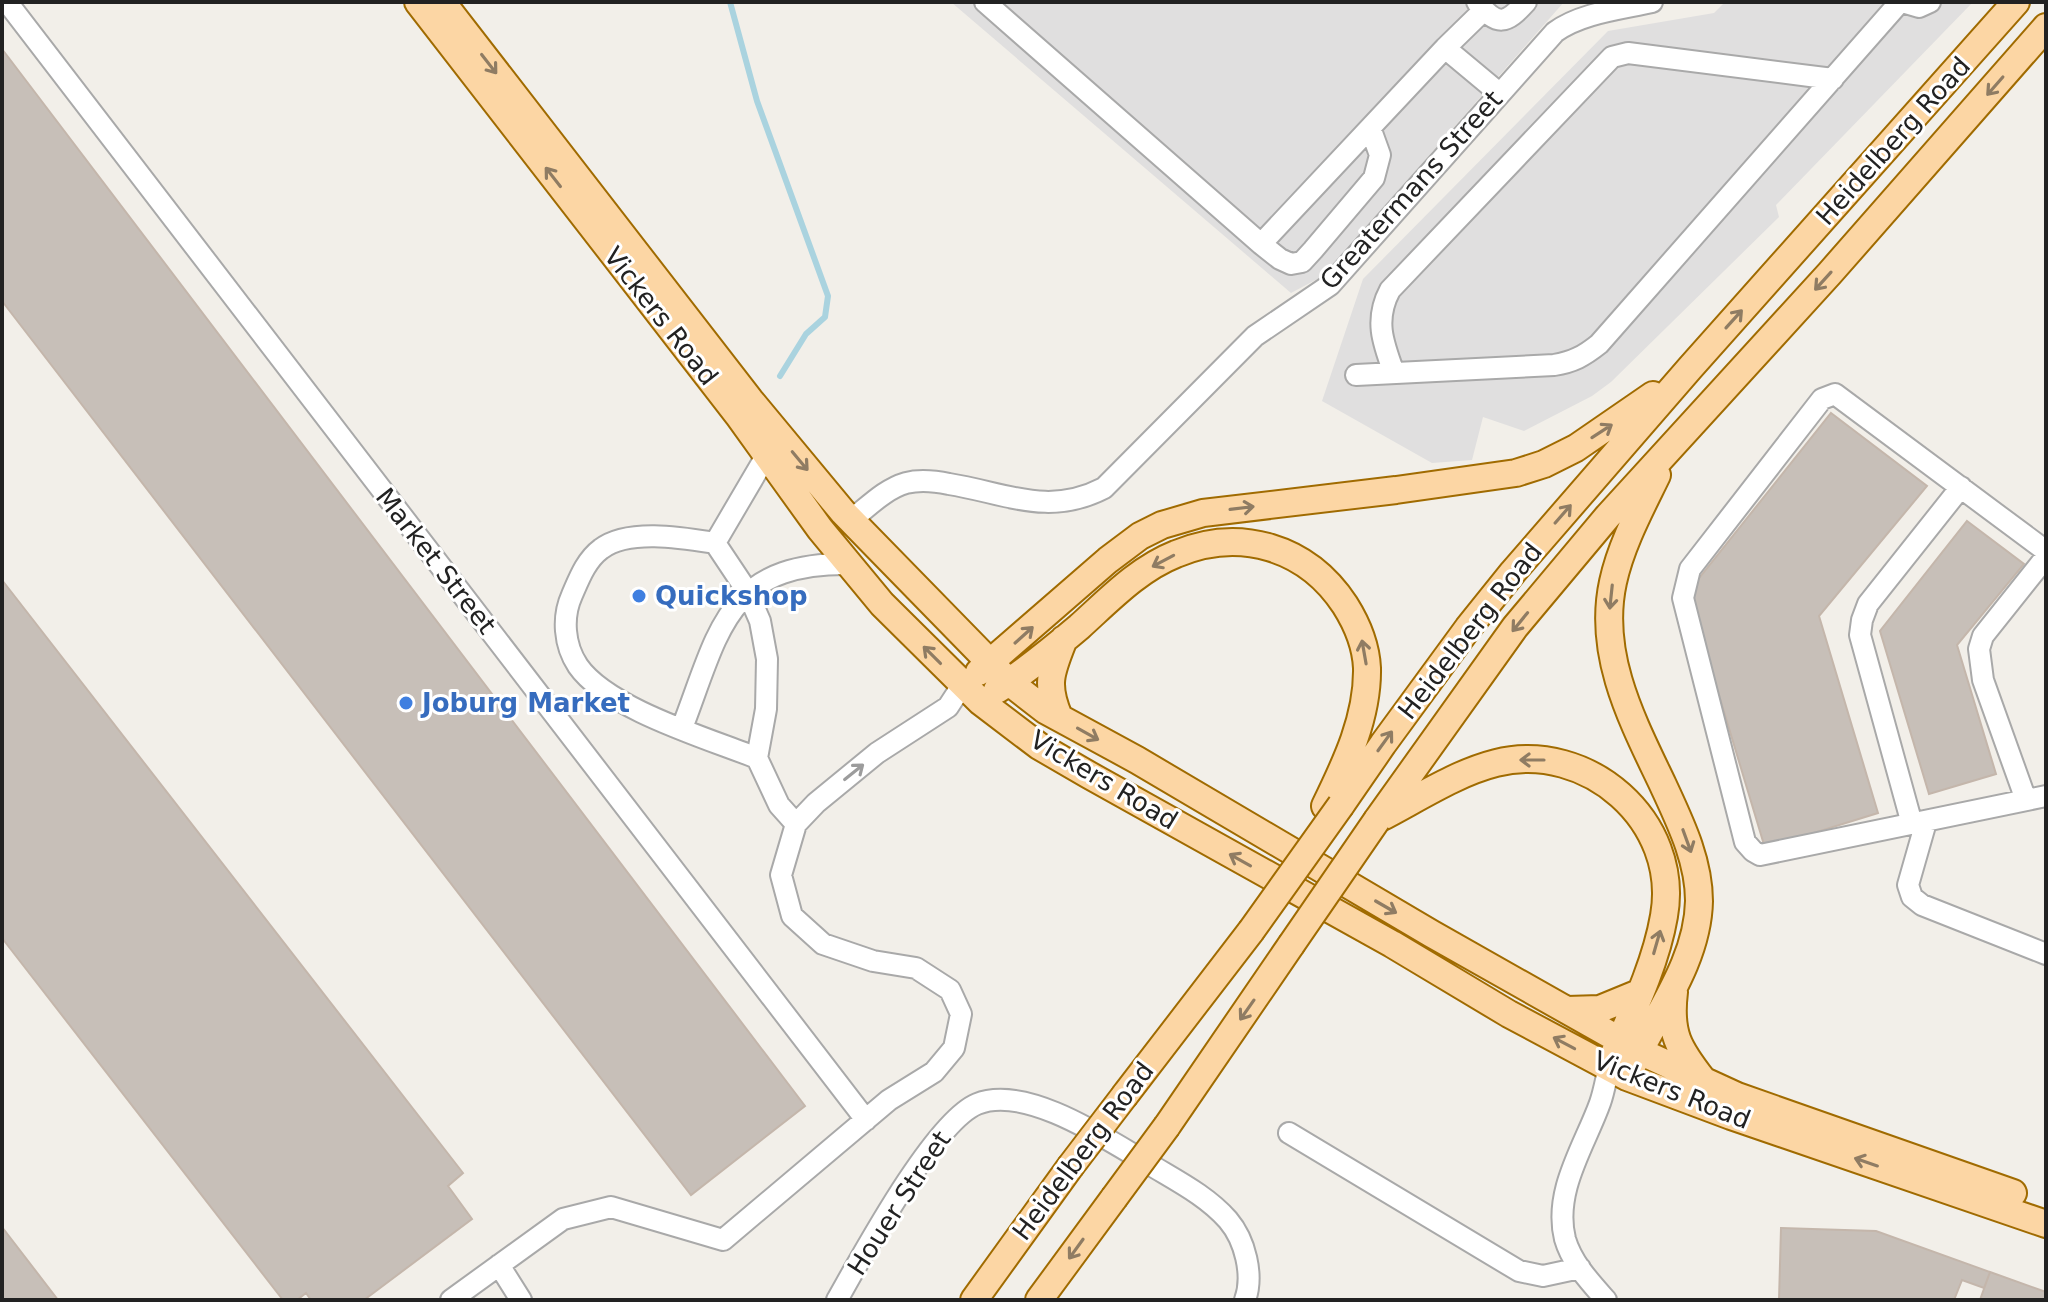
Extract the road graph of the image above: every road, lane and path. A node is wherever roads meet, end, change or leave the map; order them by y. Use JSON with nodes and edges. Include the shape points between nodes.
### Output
{"nodes":[{"id":1,"x":7,"y":2,"type":"edge"},
{"id":2,"x":418,"y":2,"type":"edge"},
{"id":3,"x":442,"y":2,"type":"edge"},
{"id":4,"x":985,"y":2,"type":"edge"},
{"id":5,"x":1526,"y":2,"type":"edge"},
{"id":6,"x":1652,"y":2,"type":"edge"},
{"id":7,"x":1901,"y":2,"type":"edge"},
{"id":8,"x":1930,"y":2,"type":"edge"},
{"id":9,"x":2016,"y":2,"type":"edge"},
{"id":10,"x":1481,"y":6,"type":"edge"},
{"id":11,"x":2046,"y":27,"type":"edge"},
{"id":12,"x":1445,"y":48,"type":"junction"},
{"id":13,"x":1833,"y":79,"type":"junction"},
{"id":14,"x":1499,"y":93,"type":"junction"},
{"id":15,"x":1371,"y":130,"type":"junction"},
{"id":16,"x":1261,"y":244,"type":"junction"},
{"id":17,"x":1690,"y":368,"type":"junction"},
{"id":18,"x":1394,"y":373,"type":"junction"},
{"id":19,"x":1356,"y":375,"type":"dead end"},
{"id":20,"x":1670,"y":447,"type":"junction"},
{"id":21,"x":766,"y":456,"type":"junction"},
{"id":22,"x":1961,"y":487,"type":"junction"},
{"id":23,"x":851,"y":520,"type":"junction"},
{"id":24,"x":715,"y":543,"type":"junction"},
{"id":25,"x":2046,"y":551,"type":"edge"},
{"id":26,"x":2046,"y":557,"type":"edge"},
{"id":27,"x":848,"y":564,"type":"junction"},
{"id":28,"x":747,"y":591,"type":"junction"},
{"id":29,"x":1064,"y":639,"type":"junction"},
{"id":30,"x":1000,"y":672,"type":"junction"},
{"id":31,"x":972,"y":693,"type":"junction"},
{"id":32,"x":1059,"y":717,"type":"junction"},
{"id":33,"x":682,"y":728,"type":"junction"},
{"id":34,"x":757,"y":758,"type":"junction"},
{"id":35,"x":2036,"y":798,"type":"edge"},
{"id":36,"x":1333,"y":806,"type":"junction"},
{"id":37,"x":1377,"y":820,"type":"junction"},
{"id":38,"x":1919,"y":823,"type":"junction"},
{"id":39,"x":796,"y":824,"type":"junction"},
{"id":40,"x":2046,"y":954,"type":"edge"},
{"id":41,"x":1676,"y":981,"type":"junction"},
{"id":42,"x":1639,"y":993,"type":"junction"},
{"id":43,"x":1567,"y":1010,"type":"junction"},
{"id":44,"x":1630,"y":1046,"type":"junction"},
{"id":45,"x":1618,"y":1072,"type":"junction"},
{"id":46,"x":1705,"y":1083,"type":"junction"},
{"id":47,"x":866,"y":1120,"type":"junction"},
{"id":48,"x":1289,"y":1133,"type":"dead end"},
{"id":49,"x":2046,"y":1206,"type":"edge"},
{"id":50,"x":2046,"y":1224,"type":"edge"},
{"id":51,"x":499,"y":1265,"type":"junction"},
{"id":52,"x":1580,"y":1268,"type":"junction"},
{"id":53,"x":451,"y":1300,"type":"edge"},
{"id":54,"x":521,"y":1300,"type":"edge"},
{"id":55,"x":837,"y":1300,"type":"edge"},
{"id":56,"x":974,"y":1300,"type":"edge"},
{"id":57,"x":1039,"y":1300,"type":"edge"},
{"id":58,"x":1245,"y":1300,"type":"edge"},
{"id":59,"x":1606,"y":1300,"type":"edge"}],
"edges":[{"from":1,"to":47,"type":"street","name":"Market Street"},
{"from":21,"to":2,"type":"main road","name":"Vickers Road","one_way":true},
{"from":3,"to":23,"type":"main road","name":"Vickers Road","one_way":true,"via":[[750,400]]},
{"from":4,"to":16,"type":"street"},
{"from":5,"to":10,"type":"street","via":[[1511,19],[1502,21]]},
{"from":6,"to":14,"type":"street","name":"Greatermans Street","via":[[1563,26]]},
{"from":7,"to":8,"type":"street","via":[[1919,7]]},
{"from":7,"to":13,"type":"street"},
{"from":17,"to":9,"type":"main road","name":"Heidelberg Road","one_way":true},
{"from":10,"to":12,"type":"street"},
{"from":11,"to":20,"type":"main road","name":"Heidelberg Road","one_way":true},
{"from":12,"to":14,"type":"street"},
{"from":12,"to":15,"type":"street"},
{"from":13,"to":18,"type":"street","via":[[1585,354],[1554,365]]},
{"from":13,"to":18,"type":"street","via":[[1628,53],[1612,57],[1390,290],[1380,319]]},
{"from":14,"to":23,"type":"street","name":"Greatermans Street","via":[[1330,285],[1255,336],[1104,488],[1080,500],[1052,504],[918,480],[892,489]]},
{"from":15,"to":16,"type":"street"},
{"from":15,"to":16,"type":"street","via":[[1380,155],[1374,178],[1302,262],[1291,264]]},
{"from":30,"to":17,"type":"main road","one_way":true,"via":[[1108,560],[1162,525],[1203,513],[1516,473],[1576,448]]},
{"from":36,"to":17,"type":"main road","name":"Heidelberg Road","one_way":true,"via":[[1468,628]]},
{"from":18,"to":19,"type":"street"},
{"from":20,"to":37,"type":"main road","name":"Heidelberg Road","one_way":true,"via":[[1515,627]]},
{"from":20,"to":41,"type":"main road","one_way":true,"via":[[1622,552],[1609,619],[1616,676],[1696,873],[1696,929]]},
{"from":21,"to":24,"type":"street"},
{"from":21,"to":27,"type":"main road","name":"Vickers Road"},
{"from":22,"to":25,"type":"street"},
{"from":22,"to":38,"type":"street","via":[[1868,604],[1860,635]]},
{"from":22,"to":38,"type":"street","via":[[1835,394],[1822,399],[1684,582],[1686,616],[1745,842],[1753,851],[1760,855],[1802,848]]},
{"from":23,"to":30,"type":"main road","name":"Vickers Road"},
{"from":24,"to":28,"type":"street"},
{"from":24,"to":33,"type":"street","via":[[672,536],[627,539],[602,548],[583,570],[568,603],[565,635],[578,666],[608,694]]},
{"from":26,"to":35,"type":"street","via":[[1983,636],[1979,649],[1983,680]]},
{"from":27,"to":28,"type":"street","via":[[797,567]]},
{"from":31,"to":27,"type":"main road","name":"Vickers Road","one_way":true},
{"from":28,"to":33,"type":"street","via":[[732,607],[716,640]]},
{"from":28,"to":34,"type":"street","via":[[760,621],[767,659],[766,709]]},
{"from":29,"to":30,"type":"main road"},
{"from":29,"to":32,"type":"main road","via":[[1050,679]]},
{"from":36,"to":29,"type":"main road","one_way":true,"via":[[1361,719],[1367,666],[1351,614],[1339,595],[1301,560],[1247,542],[1221,542],[1177,553],[1126,585]]},
{"from":30,"to":31,"type":"main road"},
{"from":30,"to":32,"type":"main road","name":"Vickers Road"},
{"from":39,"to":31,"type":"street","one_way":true,"via":[[877,753]]},
{"from":45,"to":31,"type":"main road","name":"Vickers Road","one_way":true,"via":[[1076,768]]},
{"from":32,"to":43,"type":"main road","name":"Vickers Road","one_way":true},
{"from":33,"to":34,"type":"street"},
{"from":34,"to":39,"type":"street","via":[[779,805]]},
{"from":35,"to":38,"type":"street"},
{"from":36,"to":56,"type":"main road","name":"Heidelberg Road","bridge":true,"via":[[1251,931]]},
{"from":42,"to":37,"type":"main road","one_way":true,"via":[[1665,916],[1664,875],[1650,830],[1606,782],[1543,759],[1494,763]]},
{"from":37,"to":57,"type":"main road","name":"Heidelberg Road","one_way":true,"bridge":true,"via":[[1167,1126]]},
{"from":38,"to":40,"type":"street","via":[[1908,885],[1912,897]]},
{"from":39,"to":47,"type":"street","via":[[781,875],[792,916],[823,944],[916,968],[950,990],[961,1014],[954,1048],[934,1072]]},
{"from":41,"to":44,"type":"main road"},
{"from":41,"to":46,"type":"main road","via":[[1671,1015],[1676,1043]]},
{"from":42,"to":43,"type":"main road","via":[[1600,1009]]},
{"from":42,"to":44,"type":"main road"},
{"from":43,"to":44,"type":"main road","name":"Vickers Road"},
{"from":44,"to":45,"type":"main road"},
{"from":44,"to":46,"type":"main road","name":"Vickers Road"},
{"from":50,"to":45,"type":"main road","name":"Vickers Road","one_way":true},
{"from":45,"to":52,"type":"street","via":[[1566,1190],[1565,1238]]},
{"from":46,"to":49,"type":"main road","name":"Vickers Road"},
{"from":47,"to":51,"type":"street","via":[[723,1240],[611,1207],[563,1219]]},
{"from":48,"to":52,"type":"street","via":[[1519,1271],[1543,1276]]},
{"from":51,"to":53,"type":"street"},
{"from":51,"to":54,"type":"street"},
{"from":52,"to":59,"type":"street"},
{"from":55,"to":58,"type":"street","name":"Houer Street","via":[[936,1140],[976,1104],[1000,1099],[1079,1122],[1210,1202],[1243,1243]]}]}
